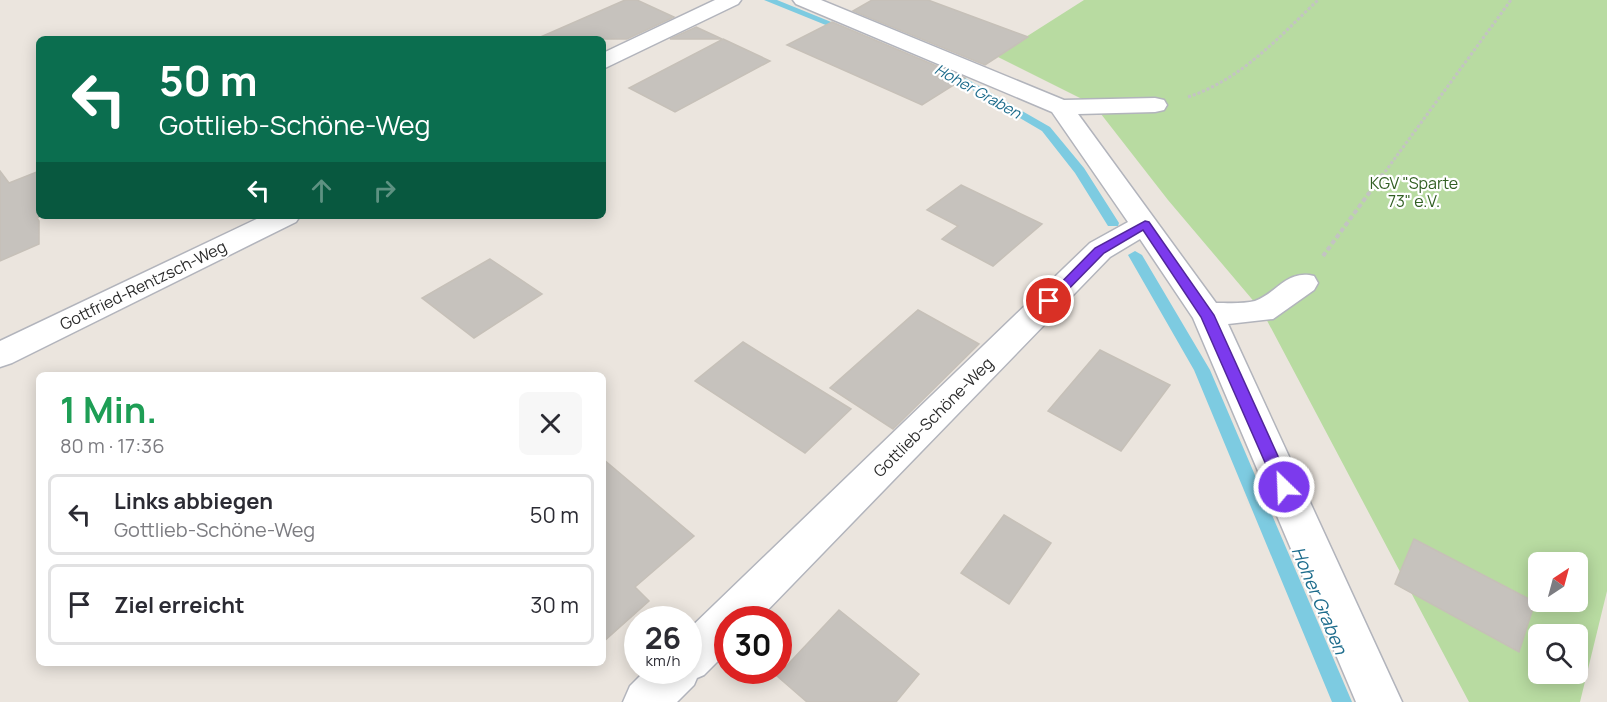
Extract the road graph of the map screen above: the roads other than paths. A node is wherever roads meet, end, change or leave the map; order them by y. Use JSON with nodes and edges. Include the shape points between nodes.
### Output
{"nodes":[{"id":1,"x":731,"y":0,"type":"edge"},
{"id":2,"x":803,"y":0,"type":"edge"},
{"id":3,"x":606,"y":61,"type":"edge"},
{"id":4,"x":1155,"y":105,"type":"road end"},
{"id":5,"x":1061,"y":107,"type":"junction"},
{"id":6,"x":280,"y":219,"type":"edge"},
{"id":7,"x":1145,"y":224,"type":"junction"},
{"id":8,"x":1303,"y":283,"type":"road end"},
{"id":9,"x":1208,"y":315,"type":"junction"},
{"id":10,"x":0,"y":355,"type":"edge"},
{"id":11,"x":742,"y":606,"type":"edge"},
{"id":12,"x":714,"y":634,"type":"edge"},
{"id":13,"x":702,"y":646,"type":"edge"},
{"id":14,"x":664,"y":684,"type":"edge"},
{"id":15,"x":646,"y":702,"type":"edge"},
{"id":16,"x":1379,"y":702,"type":"edge"}],
"edges":[{"from":1,"to":3,"type":"street"},
{"from":2,"to":5,"type":"street"},
{"from":4,"to":5,"type":"street"},
{"from":5,"to":7,"type":"street"},
{"from":6,"to":10,"type":"street","name":"Gottfried-Rentzsch-Weg"},
{"from":7,"to":9,"type":"street"},
{"from":7,"to":11,"type":"street","name":"Gottlieb-Schöne-Weg","via":[[1100,250]]},
{"from":8,"to":9,"type":"street","via":[[1262,311]]},
{"from":9,"to":16,"type":"street"},
{"from":12,"to":13,"type":"street","name":"Gottlieb-Schöne-Weg"},
{"from":14,"to":15,"type":"street"}]}
